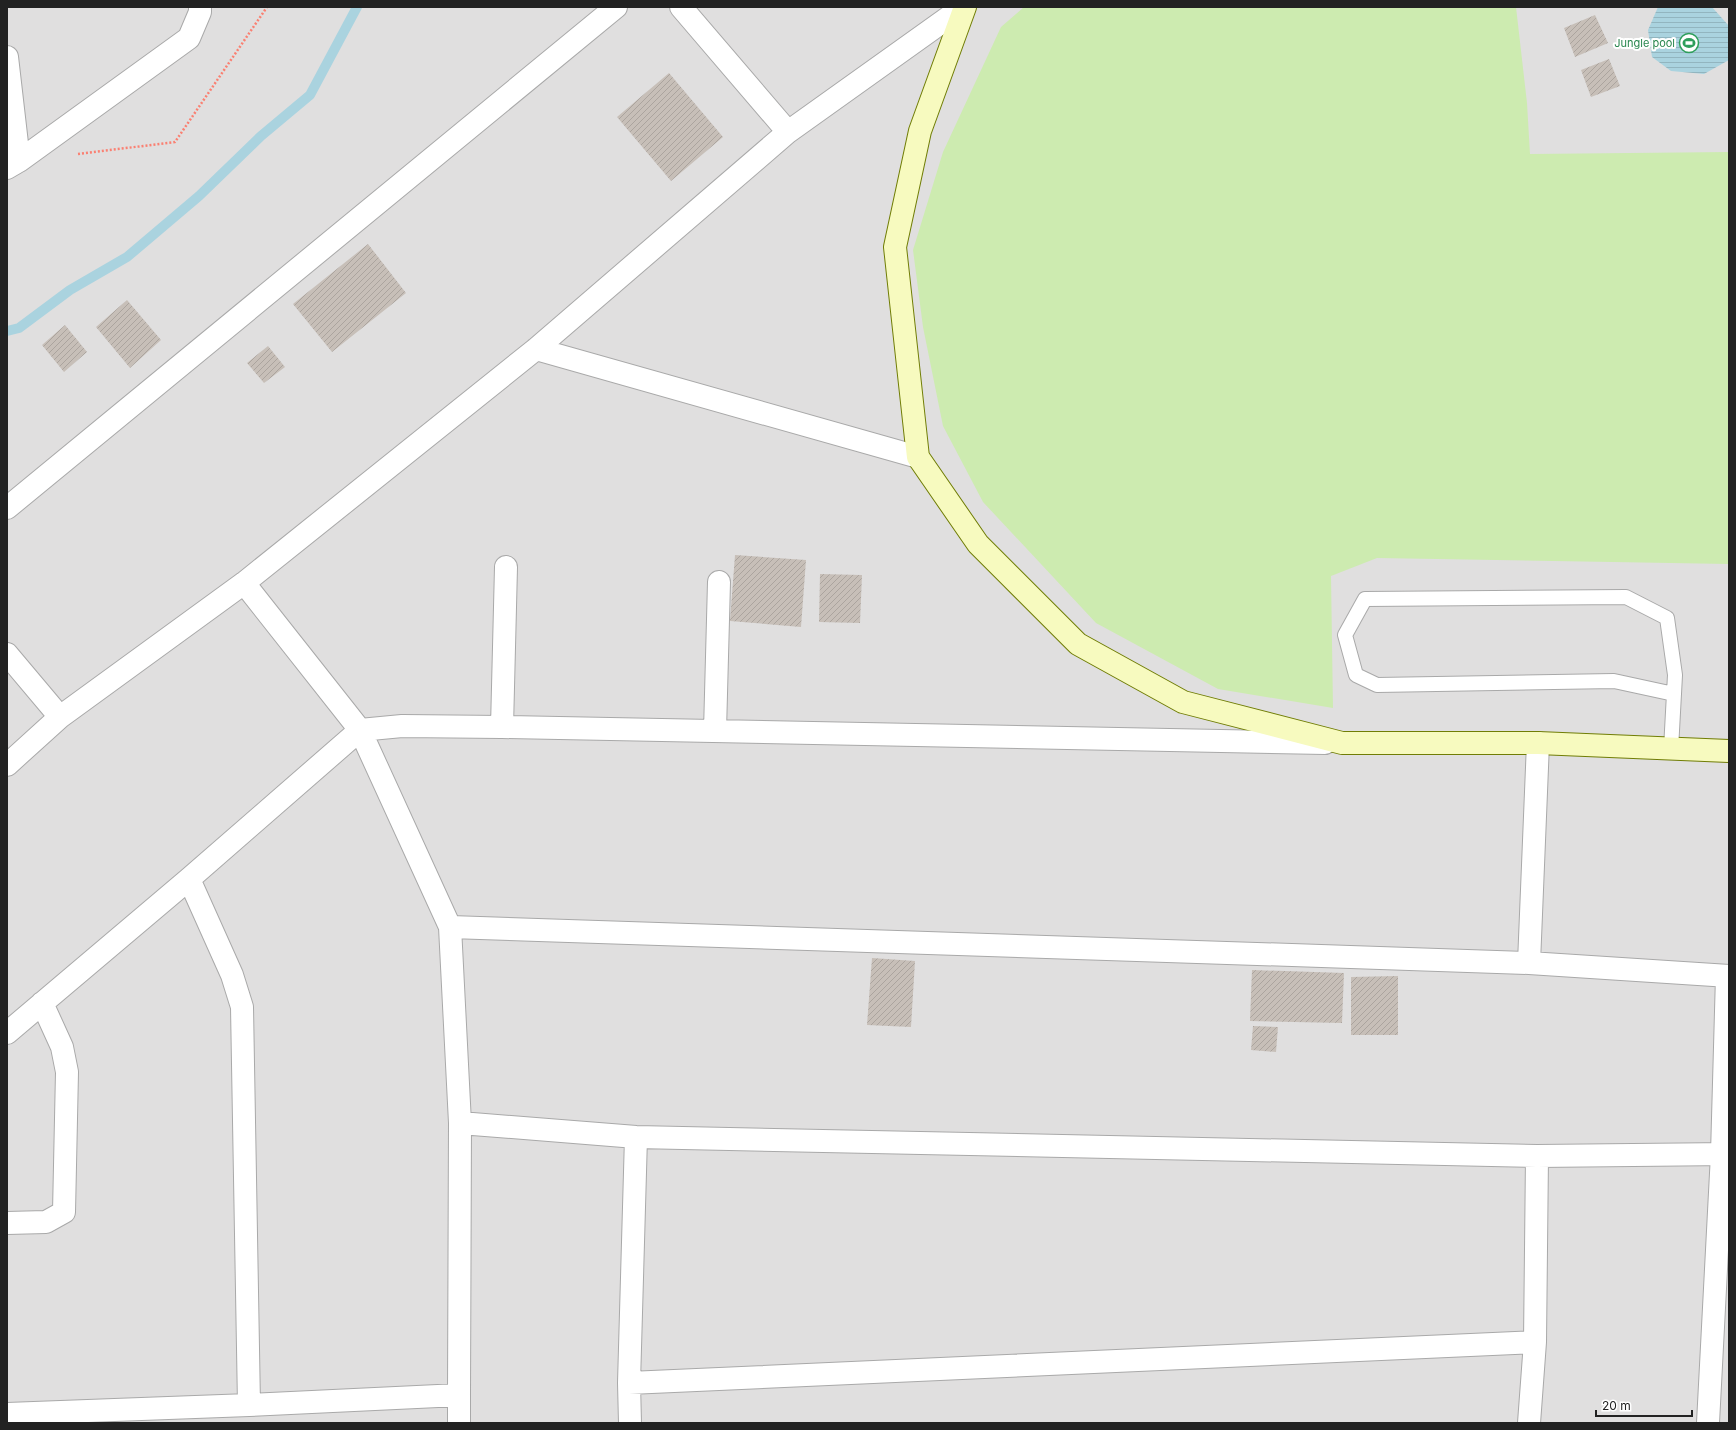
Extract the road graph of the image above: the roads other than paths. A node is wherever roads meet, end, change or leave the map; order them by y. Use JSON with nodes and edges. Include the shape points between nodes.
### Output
{"nodes":[{"id":1,"x":200,"y":7,"type":"edge"},
{"id":2,"x":616,"y":7,"type":"edge"},
{"id":3,"x":681,"y":7,"type":"edge"},
{"id":4,"x":964,"y":7,"type":"edge"},
{"id":5,"x":7,"y":57,"type":"edge"},
{"id":6,"x":788,"y":132,"type":"junction"},
{"id":7,"x":13,"y":164,"type":"edge"},
{"id":8,"x":536,"y":349,"type":"junction"},
{"id":9,"x":918,"y":457,"type":"junction"},
{"id":10,"x":7,"y":508,"type":"edge"},
{"id":11,"x":506,"y":567,"type":"dead end"},
{"id":12,"x":719,"y":582,"type":"dead end"},
{"id":13,"x":244,"y":583,"type":"junction"},
{"id":14,"x":7,"y":654,"type":"edge"},
{"id":15,"x":1674,"y":694,"type":"junction"},
{"id":16,"x":60,"y":717,"type":"junction"},
{"id":17,"x":502,"y":727,"type":"junction"},
{"id":18,"x":360,"y":730,"type":"junction"},
{"id":19,"x":715,"y":731,"type":"junction"},
{"id":20,"x":1342,"y":743,"type":"junction"},
{"id":21,"x":1538,"y":743,"type":"junction"},
{"id":22,"x":1671,"y":749,"type":"junction"},
{"id":23,"x":1729,"y":751,"type":"edge"},
{"id":24,"x":7,"y":764,"type":"edge"},
{"id":25,"x":189,"y":879,"type":"junction"},
{"id":26,"x":450,"y":927,"type":"junction"},
{"id":27,"x":1530,"y":963,"type":"junction"},
{"id":28,"x":1728,"y":976,"type":"edge"},
{"id":29,"x":42,"y":1003,"type":"junction"},
{"id":30,"x":7,"y":1033,"type":"edge"},
{"id":31,"x":460,"y":1123,"type":"junction"},
{"id":32,"x":636,"y":1137,"type":"junction"},
{"id":33,"x":1726,"y":1154,"type":"edge"},
{"id":34,"x":1537,"y":1156,"type":"junction"},
{"id":35,"x":7,"y":1223,"type":"edge"},
{"id":36,"x":1535,"y":1342,"type":"junction"},
{"id":37,"x":629,"y":1383,"type":"junction"},
{"id":38,"x":459,"y":1395,"type":"junction"},
{"id":39,"x":249,"y":1405,"type":"junction"},
{"id":40,"x":7,"y":1414,"type":"edge"},
{"id":41,"x":459,"y":1423,"type":"edge"},
{"id":42,"x":630,"y":1423,"type":"edge"},
{"id":43,"x":1529,"y":1423,"type":"edge"},
{"id":44,"x":1708,"y":1423,"type":"edge"}],
"edges":[{"from":1,"to":7,"type":"street","via":[[189,38]]},
{"from":2,"to":10,"type":"street"},
{"from":3,"to":6,"type":"street"},
{"from":4,"to":6,"type":"street"},
{"from":4,"to":9,"type":"street","via":[[920,131],[895,247]]},
{"from":5,"to":7,"type":"street"},
{"from":6,"to":8,"type":"street"},
{"from":8,"to":9,"type":"street"},
{"from":8,"to":13,"type":"street"},
{"from":9,"to":20,"type":"street","via":[[978,544],[1078,644],[1184,702]]},
{"from":11,"to":17,"type":"street"},
{"from":12,"to":19,"type":"street"},
{"from":13,"to":16,"type":"street"},
{"from":13,"to":18,"type":"street"},
{"from":14,"to":16,"type":"street"},
{"from":15,"to":15,"type":"lane","via":[[1675,675],[1667,618],[1626,597],[1365,599],[1345,635],[1356,675],[1377,685],[1614,681]]},
{"from":15,"to":22,"type":"lane"},
{"from":16,"to":24,"type":"street"},
{"from":17,"to":18,"type":"street","via":[[402,726]]},
{"from":17,"to":19,"type":"street"},
{"from":18,"to":25,"type":"street"},
{"from":18,"to":26,"type":"street"},
{"from":19,"to":20,"type":"street"},
{"from":20,"to":21,"type":"street"},
{"from":21,"to":22,"type":"street"},
{"from":21,"to":27,"type":"street"},
{"from":22,"to":23,"type":"street"},
{"from":25,"to":29,"type":"street"},
{"from":25,"to":39,"type":"street","via":[[232,974],[242,1007]]},
{"from":26,"to":27,"type":"street"},
{"from":26,"to":31,"type":"street"},
{"from":27,"to":28,"type":"street"},
{"from":28,"to":33,"type":"street"},
{"from":29,"to":30,"type":"street"},
{"from":29,"to":35,"type":"street","via":[[62,1047],[67,1072],[64,1212],[46,1222]]},
{"from":31,"to":32,"type":"street"},
{"from":31,"to":38,"type":"street"},
{"from":32,"to":34,"type":"street"},
{"from":32,"to":37,"type":"street"},
{"from":33,"to":34,"type":"street"},
{"from":33,"to":44,"type":"street"},
{"from":34,"to":36,"type":"street"},
{"from":36,"to":37,"type":"street"},
{"from":36,"to":43,"type":"street"},
{"from":37,"to":42,"type":"street"},
{"from":38,"to":39,"type":"street"},
{"from":38,"to":41,"type":"street"},
{"from":39,"to":40,"type":"street"}]}
